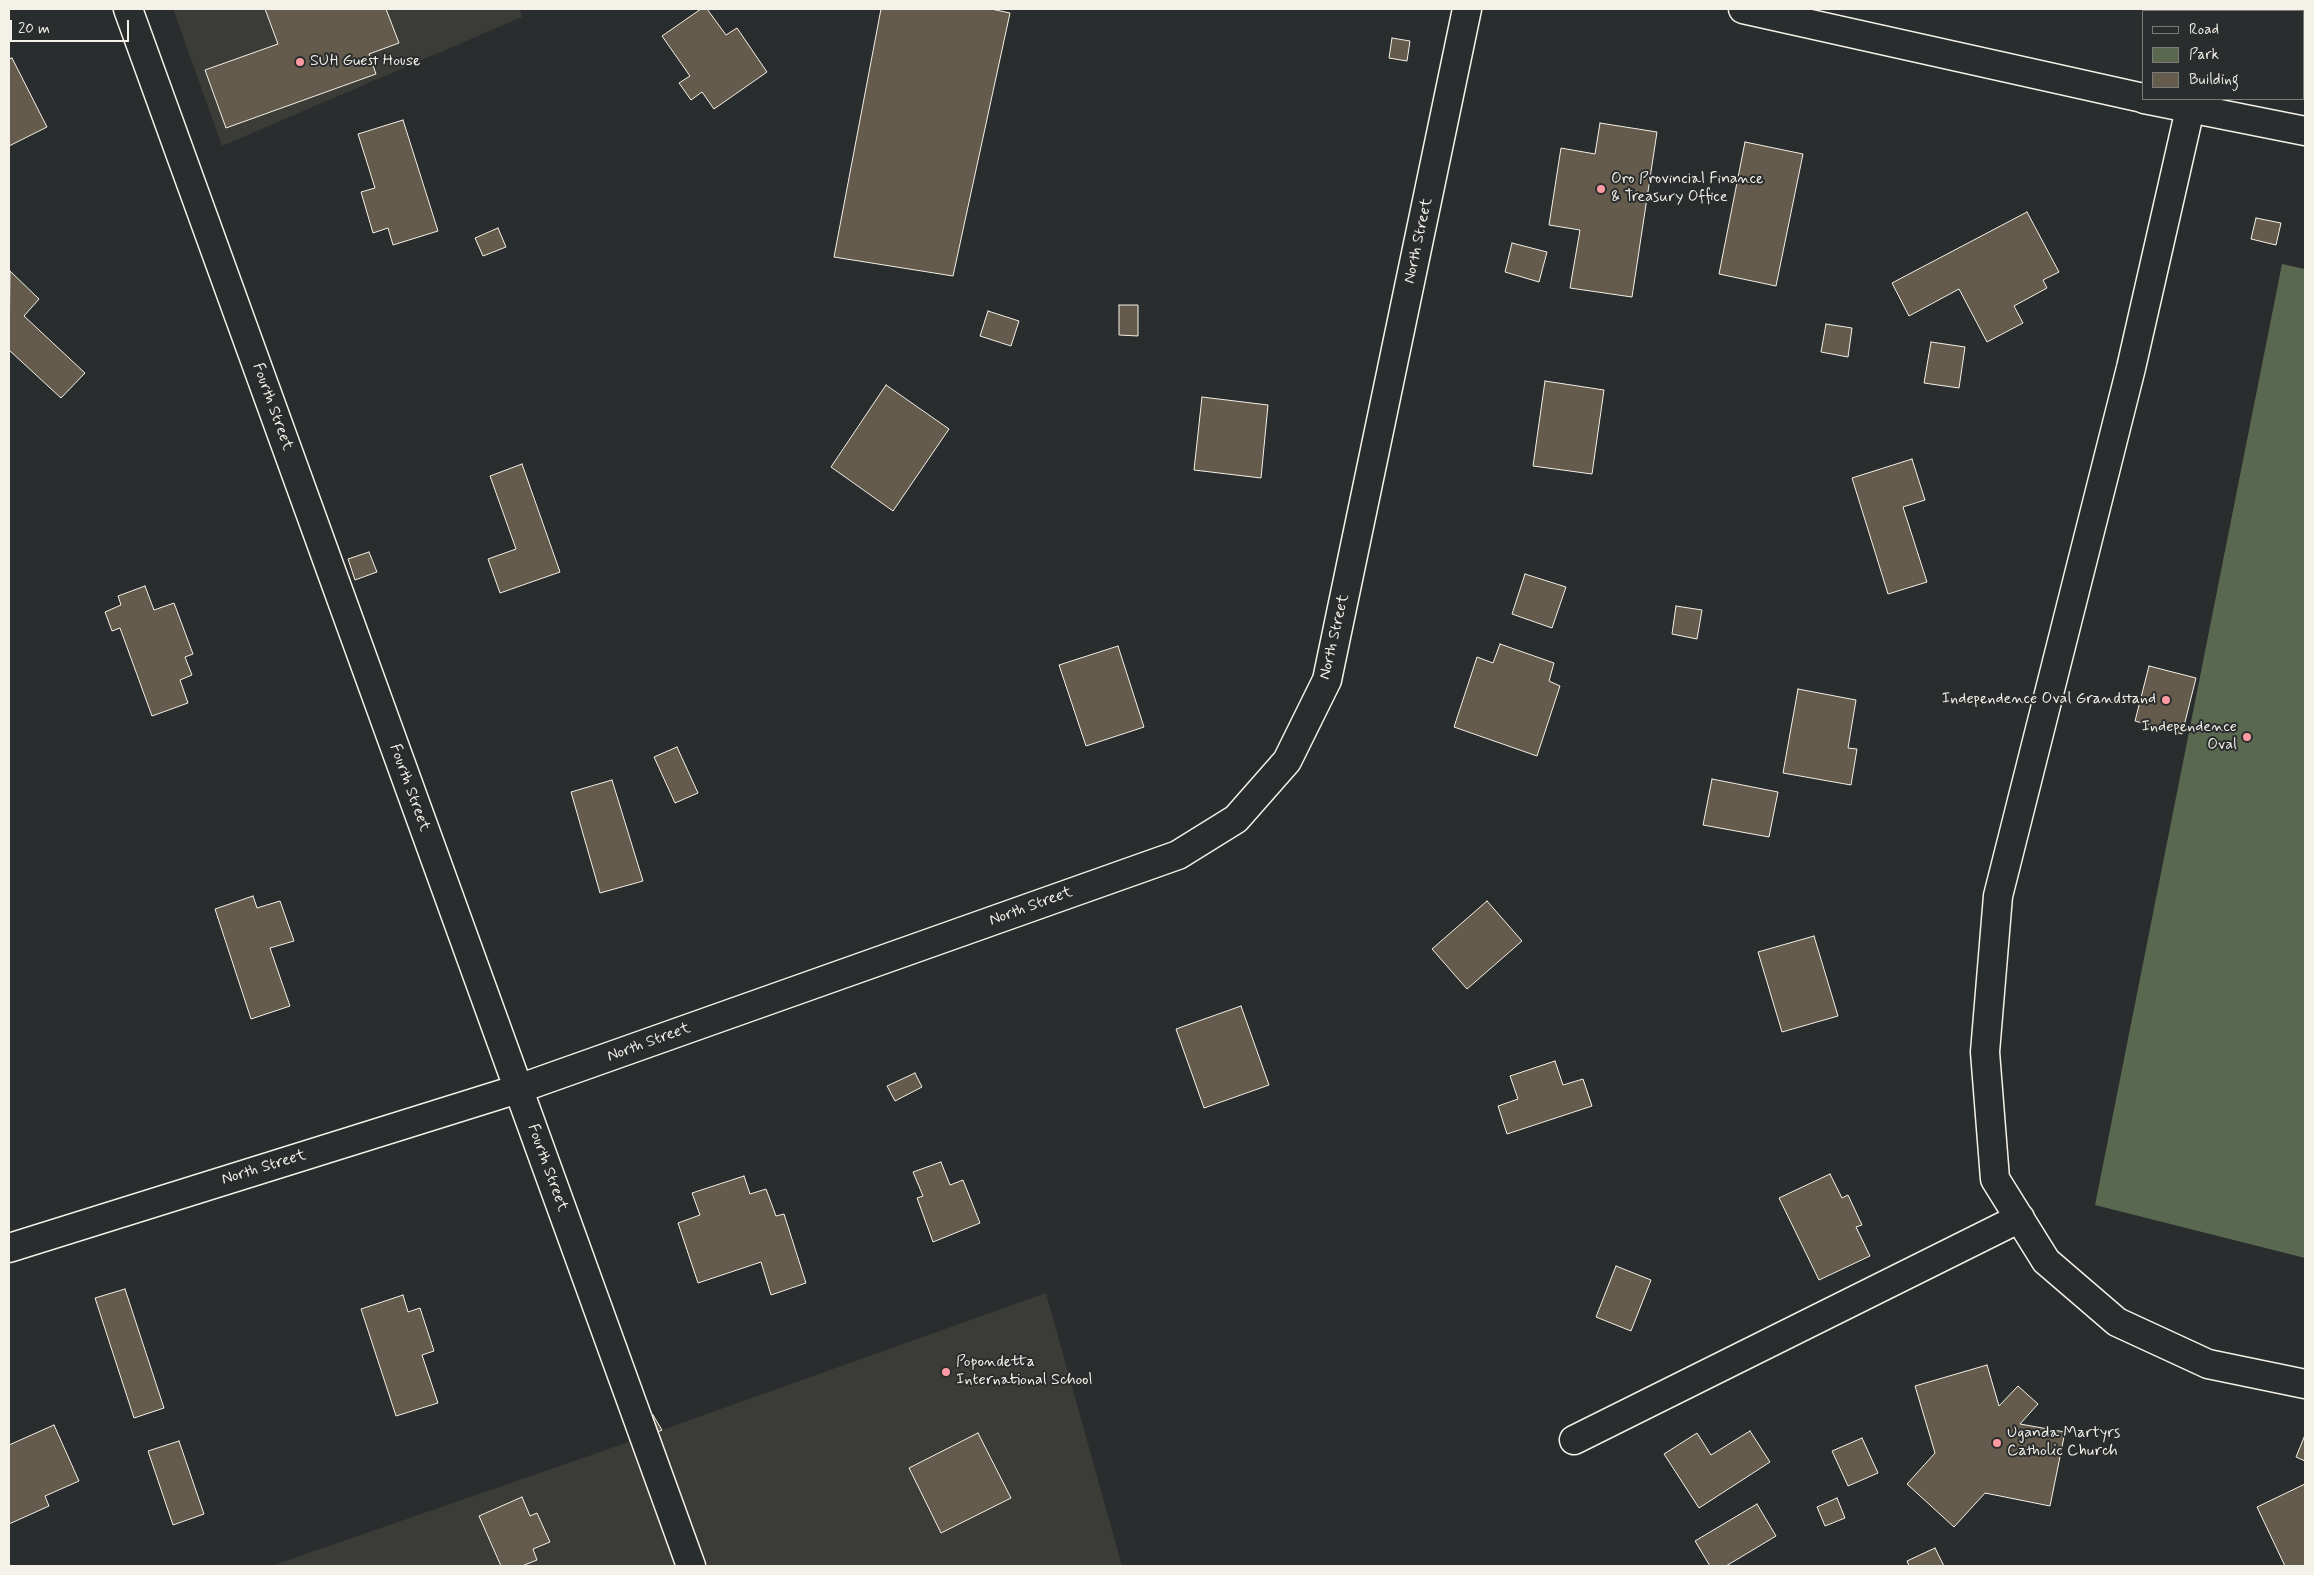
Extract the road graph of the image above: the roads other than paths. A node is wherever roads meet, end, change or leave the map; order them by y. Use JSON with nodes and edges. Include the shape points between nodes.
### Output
{"nodes":[{"id":1,"x":128,"y":9,"type":"edge"},
{"id":2,"x":1468,"y":9,"type":"edge"},
{"id":3,"x":1743,"y":9,"type":"edge"},
{"id":4,"x":2142,"y":99,"type":"edge"},
{"id":5,"x":2149,"y":100,"type":"edge"},
{"id":6,"x":2190,"y":109,"type":"junction"},
{"id":7,"x":2305,"y":131,"type":"edge"},
{"id":8,"x":518,"y":1089,"type":"junction"},
{"id":9,"x":2020,"y":1218,"type":"junction"},
{"id":10,"x":9,"y":1248,"type":"edge"},
{"id":11,"x":2305,"y":1384,"type":"edge"},
{"id":12,"x":1574,"y":1440,"type":"dead end"},
{"id":13,"x":691,"y":1566,"type":"edge"}],
"edges":[{"from":1,"to":8,"type":"street","name":"Fourth Street"},
{"from":2,"to":8,"type":"street","name":"North Street","via":[[1327,680],[1287,761],[1243,812],[1178,855]]},
{"from":3,"to":4,"type":"street"},
{"from":5,"to":6,"type":"street"},
{"from":6,"to":7,"type":"street"},
{"from":6,"to":9,"type":"street","via":[[2131,368],[1998,896],[1986,1052],[1995,1179]]},
{"from":8,"to":10,"type":"street","name":"North Street"},
{"from":8,"to":13,"type":"street","name":"Fourth Street"},
{"from":9,"to":11,"type":"street","via":[[2046,1261],[2117,1322],[2208,1364]]},
{"from":9,"to":12,"type":"street"}]}
